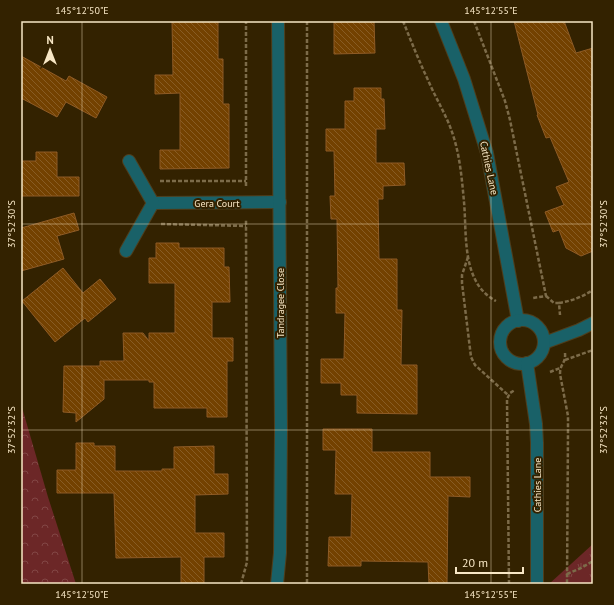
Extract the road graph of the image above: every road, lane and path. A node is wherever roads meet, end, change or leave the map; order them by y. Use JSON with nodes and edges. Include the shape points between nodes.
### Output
{"nodes":[{"id":1,"x":246,"y":21,"type":"edge"},
{"id":2,"x":278,"y":21,"type":"edge"},
{"id":3,"x":307,"y":21,"type":"edge"},
{"id":4,"x":403,"y":21,"type":"edge"},
{"id":5,"x":441,"y":21,"type":"edge"},
{"id":6,"x":474,"y":21,"type":"edge"},
{"id":7,"x":129,"y":161,"type":"dead end"},
{"id":8,"x":141,"y":181,"type":"junction"},
{"id":9,"x":246,"y":182,"type":"junction"},
{"id":10,"x":246,"y":191,"type":"dead end"},
{"id":11,"x":280,"y":202,"type":"junction"},
{"id":12,"x":153,"y":203,"type":"junction"},
{"id":13,"x":246,"y":213,"type":"dead end"},
{"id":14,"x":142,"y":223,"type":"junction"},
{"id":15,"x":246,"y":226,"type":"junction"},
{"id":16,"x":126,"y":250,"type":"dead end"},
{"id":17,"x":468,"y":256,"type":"junction"},
{"id":18,"x":593,"y":290,"type":"edge"},
{"id":19,"x":546,"y":296,"type":"junction"},
{"id":20,"x":533,"y":298,"type":"dead end"},
{"id":21,"x":498,"y":302,"type":"dead end"},
{"id":22,"x":559,"y":303,"type":"junction"},
{"id":23,"x":560,"y":315,"type":"dead end"},
{"id":24,"x":518,"y":321,"type":"junction"},
{"id":25,"x":593,"y":323,"type":"edge"},
{"id":26,"x":544,"y":343,"type":"junction"},
{"id":27,"x":593,"y":350,"type":"edge"},
{"id":28,"x":565,"y":353,"type":"dead end"},
{"id":29,"x":565,"y":360,"type":"junction"},
{"id":30,"x":527,"y":363,"type":"junction"},
{"id":31,"x":560,"y":368,"type":"junction"},
{"id":32,"x":550,"y":372,"type":"dead end"},
{"id":33,"x":516,"y":390,"type":"dead end"},
{"id":34,"x":508,"y":395,"type":"junction"},
{"id":35,"x":593,"y":562,"type":"edge"},
{"id":36,"x":567,"y":574,"type":"junction"},
{"id":37,"x":241,"y":584,"type":"edge"},
{"id":38,"x":277,"y":584,"type":"edge"},
{"id":39,"x":307,"y":584,"type":"edge"},
{"id":40,"x":509,"y":584,"type":"edge"},
{"id":41,"x":537,"y":584,"type":"edge"},
{"id":42,"x":567,"y":584,"type":"edge"}],
"edges":[{"from":1,"to":9,"type":"path"},
{"from":2,"to":11,"type":"street","name":"Tandragee Close"},
{"from":3,"to":39,"type":"path"},
{"from":4,"to":17,"type":"path","via":[[448,120],[456,145],[464,200]]},
{"from":5,"to":24,"type":"street","name":"Cathies Lane","via":[[464,79],[487,153]]},
{"from":6,"to":19,"type":"path","via":[[510,120]]},
{"from":7,"to":8,"type":"street"},
{"from":8,"to":9,"type":"path"},
{"from":8,"to":12,"type":"street"},
{"from":9,"to":10,"type":"path"},
{"from":11,"to":12,"type":"street","name":"Gera Court"},
{"from":11,"to":38,"type":"street","name":"Tandragee Close","via":[[280,553]]},
{"from":12,"to":14,"type":"street"},
{"from":13,"to":15,"type":"path"},
{"from":14,"to":15,"type":"path"},
{"from":14,"to":16,"type":"street"},
{"from":15,"to":37,"type":"path","via":[[247,562]]},
{"from":17,"to":21,"type":"path","via":[[472,272],[484,293]]},
{"from":17,"to":34,"type":"path","via":[[462,283],[470,353],[475,365]]},
{"from":18,"to":22,"type":"path"},
{"from":19,"to":20,"type":"path"},
{"from":19,"to":22,"type":"path"},
{"from":22,"to":23,"type":"path"},
{"from":24,"to":26,"type":"street","via":[[530,322],[536,326]]},
{"from":24,"to":30,"type":"street","via":[[505,328],[500,343],[506,357],[519,363]]},
{"from":25,"to":26,"type":"street"},
{"from":26,"to":30,"type":"street","via":[[539,356]]},
{"from":27,"to":29,"type":"path"},
{"from":28,"to":29,"type":"path"},
{"from":29,"to":31,"type":"path"},
{"from":30,"to":41,"type":"street","name":"Cathies Lane","via":[[537,443]]},
{"from":31,"to":32,"type":"path"},
{"from":31,"to":36,"type":"path","via":[[568,416]]},
{"from":33,"to":34,"type":"path"},
{"from":34,"to":40,"type":"path"},
{"from":35,"to":36,"type":"path"},
{"from":36,"to":42,"type":"path"}]}
